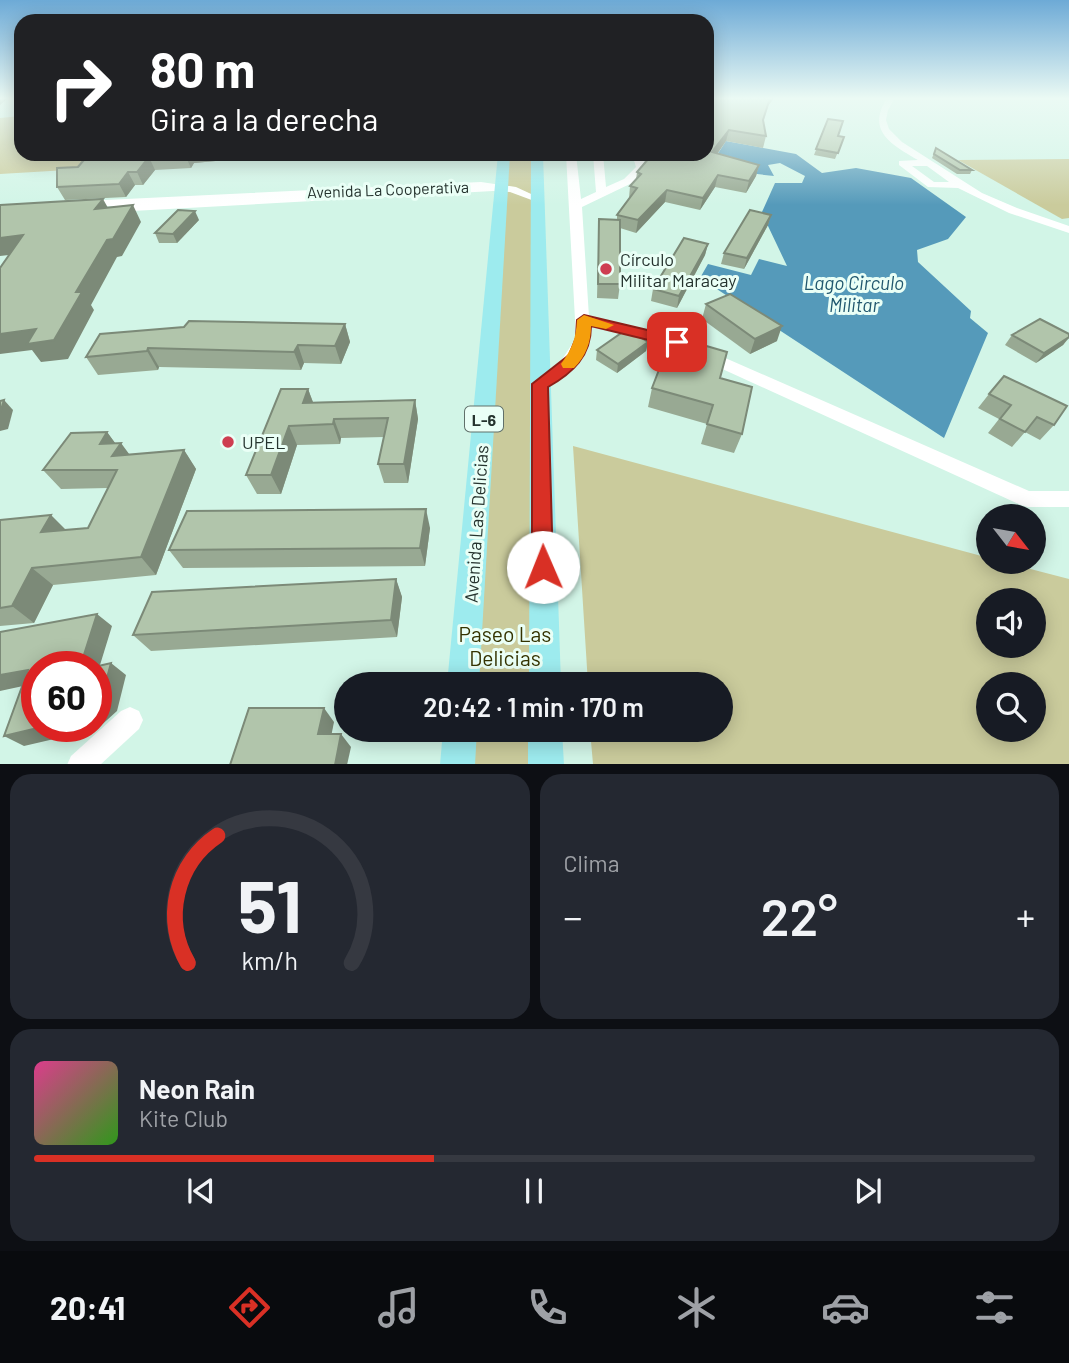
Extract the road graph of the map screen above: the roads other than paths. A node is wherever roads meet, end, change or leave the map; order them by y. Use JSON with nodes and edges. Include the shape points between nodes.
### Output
{"nodes":[{"id":1,"x":888,"y":134,"type":"edge"},
{"id":2,"x":504,"y":161,"type":"edge"},
{"id":3,"x":537,"y":161,"type":"edge"},
{"id":4,"x":572,"y":161,"type":"edge"},
{"id":5,"x":599,"y":161,"type":"edge"},
{"id":6,"x":639,"y":161,"type":"edge"},
{"id":7,"x":929,"y":163,"type":"junction"},
{"id":8,"x":956,"y":185,"type":"junction"},
{"id":9,"x":502,"y":188,"type":"junction"},
{"id":10,"x":537,"y":189,"type":"junction"},
{"id":11,"x":601,"y":192,"type":"junction"},
{"id":12,"x":576,"y":205,"type":"junction"},
{"id":13,"x":69,"y":208,"type":"edge"},
{"id":14,"x":1069,"y":230,"type":"edge"},
{"id":15,"x":584,"y":320,"type":"junction"},
{"id":16,"x":540,"y":384,"type":"junction"},
{"id":17,"x":1069,"y":499,"type":"edge"},
{"id":18,"x":465,"y":672,"type":"edge"},
{"id":19,"x":545,"y":672,"type":"edge"},
{"id":20,"x":130,"y":720,"type":"dead end"},
{"id":21,"x":459,"y":742,"type":"edge"},
{"id":22,"x":545,"y":742,"type":"edge"},
{"id":23,"x":81,"y":764,"type":"edge"},
{"id":24,"x":457,"y":764,"type":"edge"},
{"id":25,"x":546,"y":764,"type":"edge"}],
"edges":[{"from":1,"to":7,"type":"street"},
{"from":2,"to":9,"type":"main road","name":"Avenida Las Delicias","number":"L-6"},
{"from":3,"to":10,"type":"main road"},
{"from":4,"to":12,"type":"street"},
{"from":5,"to":11,"type":"street"},
{"from":6,"to":11,"type":"street","via":[[641,167],[628,181]]},
{"from":7,"to":8,"type":"street"},
{"from":7,"to":8,"type":"street","via":[[902,163],[932,185]]},
{"from":8,"to":14,"type":"street"},
{"from":9,"to":10,"type":"street"},
{"from":9,"to":10,"type":"street"},
{"from":9,"to":13,"type":"street","name":"Avenida La Cooperativa"},
{"from":9,"to":18,"type":"main road","name":"Avenida Las Delicias","number":"L-6"},
{"from":10,"to":16,"type":"main road"},
{"from":11,"to":12,"type":"street"},
{"from":12,"to":15,"type":"street"},
{"from":15,"to":16,"type":"street","via":[[576,357]]},
{"from":15,"to":17,"type":"street","via":[[677,342],[1028,499]]},
{"from":16,"to":19,"type":"main road"},
{"from":20,"to":23,"type":"street"},
{"from":21,"to":24,"type":"main road"},
{"from":22,"to":25,"type":"main road"}]}
